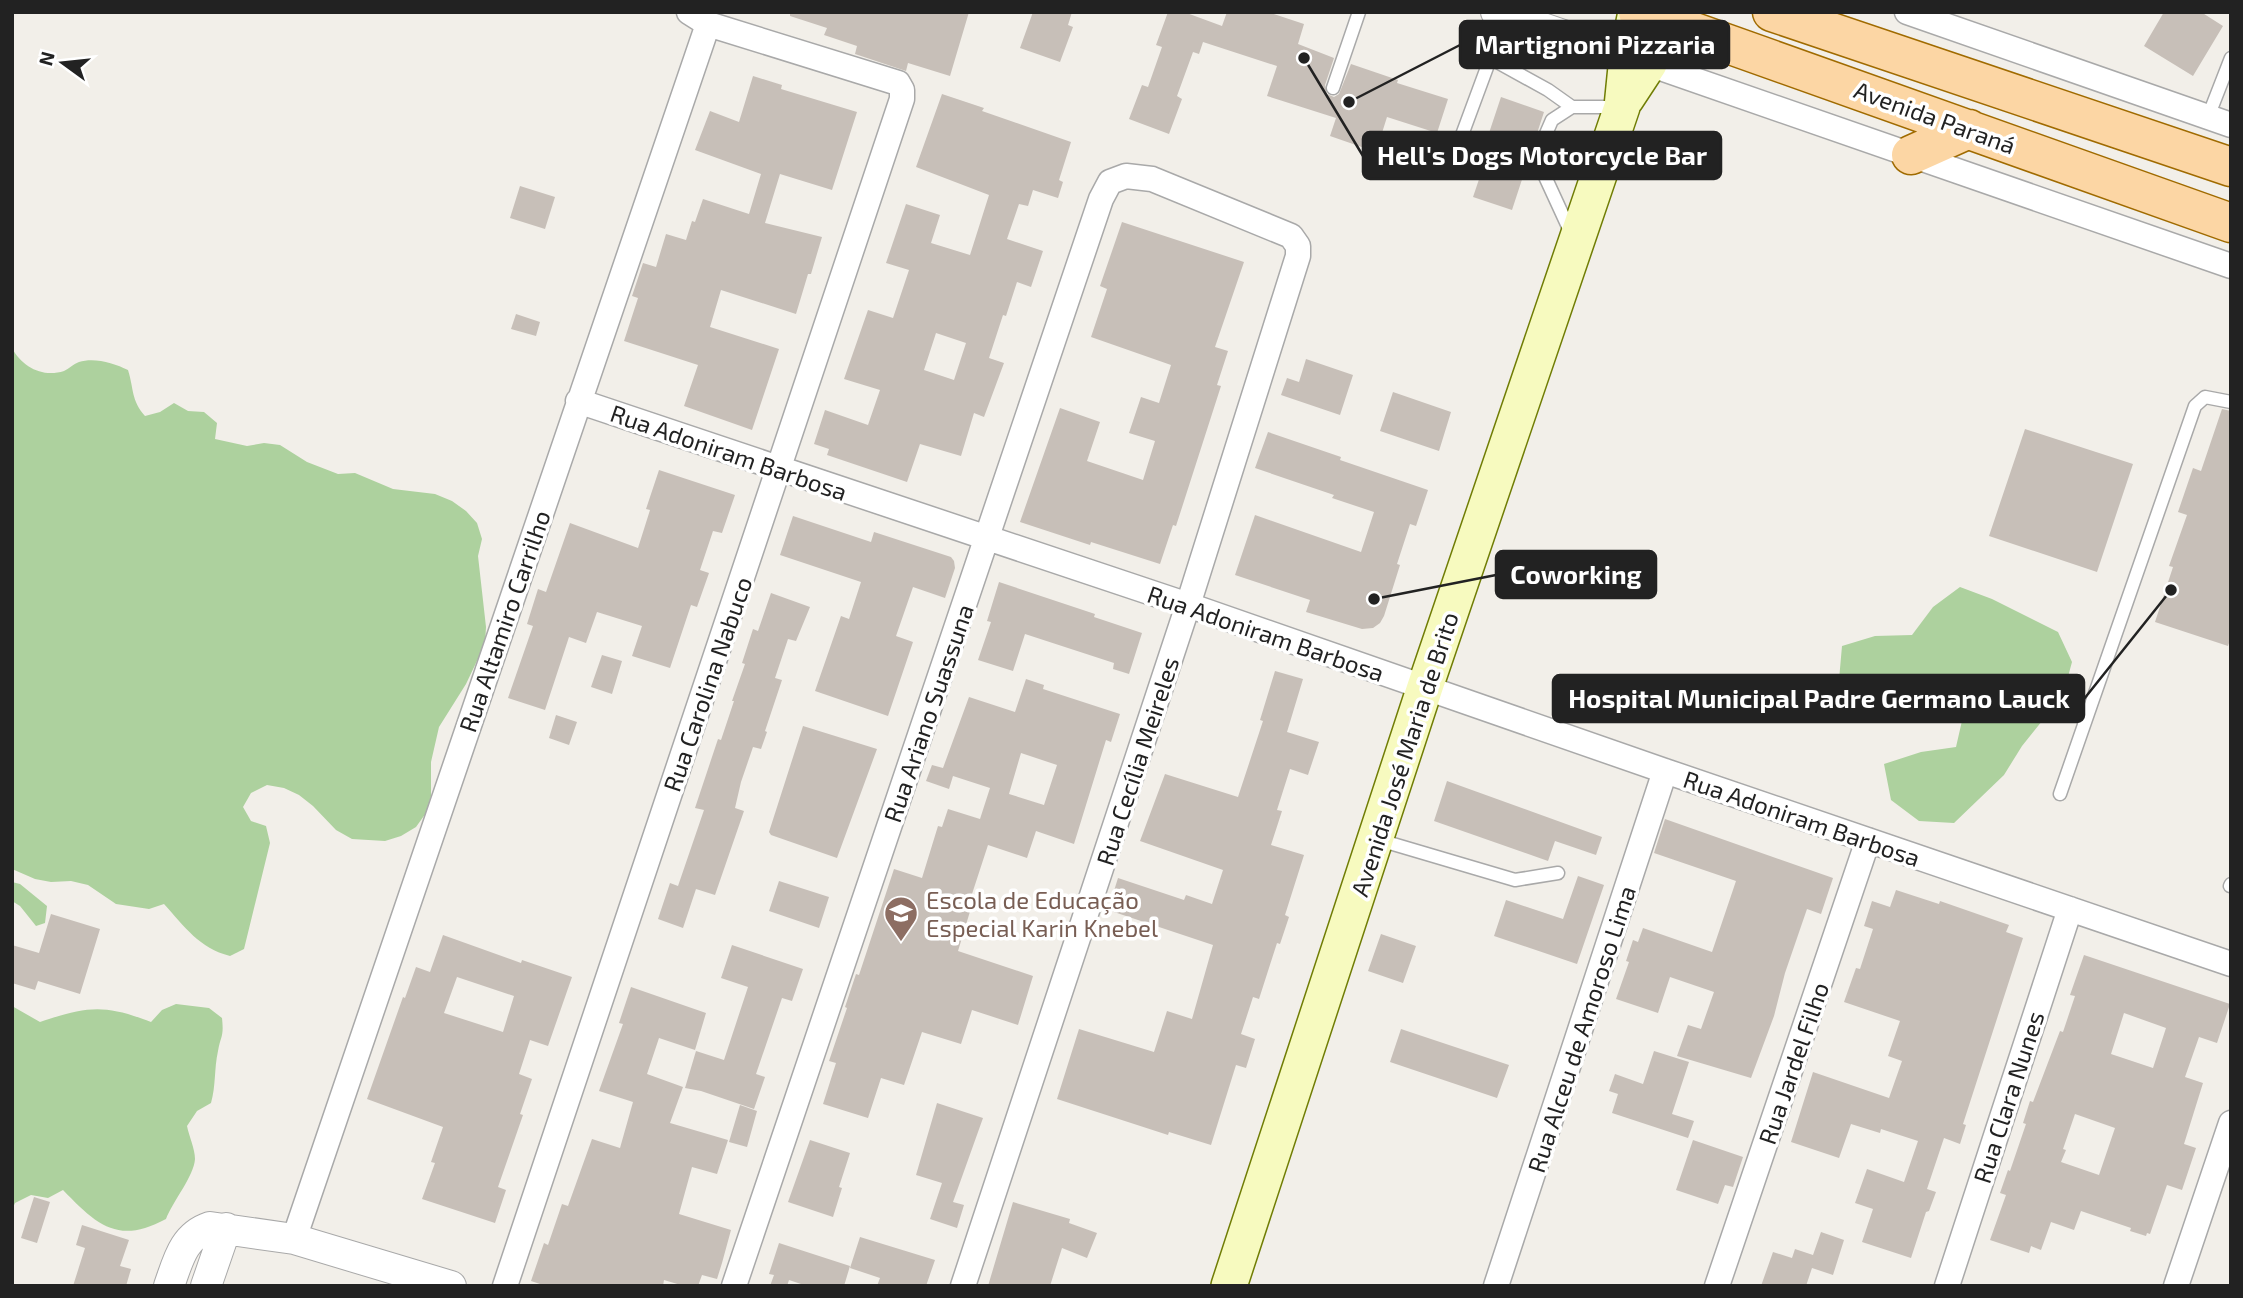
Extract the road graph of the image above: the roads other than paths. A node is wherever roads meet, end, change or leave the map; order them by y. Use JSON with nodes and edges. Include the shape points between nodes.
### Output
{"nodes":[{"id":1,"x":1359,"y":12,"type":"edge"},
{"id":2,"x":1772,"y":12,"type":"edge"},
{"id":3,"x":1907,"y":12,"type":"edge"},
{"id":4,"x":1501,"y":14,"type":"edge"},
{"id":5,"x":1653,"y":15,"type":"edge"},
{"id":6,"x":698,"y":18,"type":"edge"},
{"id":7,"x":1490,"y":58,"type":"junction"},
{"id":8,"x":2231,"y":58,"type":"edge"},
{"id":9,"x":1638,"y":60,"type":"junction"},
{"id":10,"x":1333,"y":88,"type":"dead end"},
{"id":11,"x":1622,"y":106,"type":"junction"},
{"id":12,"x":1572,"y":107,"type":"junction"},
{"id":13,"x":2219,"y":121,"type":"edge"},
{"id":14,"x":1969,"y":130,"type":"junction"},
{"id":15,"x":1911,"y":155,"type":"junction"},
{"id":16,"x":1452,"y":162,"type":"dead end"},
{"id":17,"x":2231,"y":167,"type":"edge"},
{"id":18,"x":2231,"y":223,"type":"edge"},
{"id":19,"x":1291,"y":236,"type":"joint"},
{"id":20,"x":1576,"y":243,"type":"junction"},
{"id":21,"x":2231,"y":266,"type":"edge"},
{"id":22,"x":578,"y":401,"type":"junction"},
{"id":23,"x":2231,"y":402,"type":"edge"},
{"id":24,"x":779,"y":469,"type":"junction"},
{"id":25,"x":986,"y":539,"type":"junction"},
{"id":26,"x":1188,"y":605,"type":"junction"},
{"id":27,"x":1425,"y":687,"type":"junction"},
{"id":28,"x":1665,"y":771,"type":"junction"},
{"id":29,"x":2060,"y":794,"type":"dead end"},
{"id":30,"x":1376,"y":839,"type":"junction"},
{"id":31,"x":1868,"y":840,"type":"junction"},
{"id":32,"x":1558,"y":873,"type":"dead end"},
{"id":33,"x":2070,"y":909,"type":"junction"},
{"id":34,"x":2231,"y":964,"type":"edge"},
{"id":35,"x":2231,"y":1123,"type":"edge"},
{"id":36,"x":226,"y":1228,"type":"junction"},
{"id":37,"x":294,"y":1239,"type":"junction"},
{"id":38,"x":169,"y":1286,"type":"edge"},
{"id":39,"x":206,"y":1286,"type":"edge"},
{"id":40,"x":451,"y":1286,"type":"edge"},
{"id":41,"x":505,"y":1286,"type":"edge"},
{"id":42,"x":734,"y":1286,"type":"edge"},
{"id":43,"x":963,"y":1286,"type":"edge"},
{"id":44,"x":1229,"y":1286,"type":"edge"},
{"id":45,"x":1496,"y":1286,"type":"edge"},
{"id":46,"x":1717,"y":1286,"type":"edge"},
{"id":47,"x":1947,"y":1286,"type":"edge"},
{"id":48,"x":2176,"y":1286,"type":"edge"}],
"edges":[{"from":1,"to":10,"type":"lane"},
{"from":2,"to":17,"type":"main road","name":"Avenida Paraná"},
{"from":3,"to":13,"type":"street"},
{"from":4,"to":7,"type":"lane"},
{"from":4,"to":9,"type":"street"},
{"from":5,"to":9,"type":"main road","name":"Avenida José Maria de Brito"},
{"from":5,"to":14,"type":"main road","name":"Avenida Paraná"},
{"from":6,"to":22,"type":"street","name":"Rua Altamiro Carrilho"},
{"from":6,"to":24,"type":"street","name":"Rua Carolina Nabuco","via":[[898,83],[902,90]]},
{"from":7,"to":12,"type":"lane"},
{"from":7,"to":16,"type":"lane"},
{"from":8,"to":13,"type":"lane"},
{"from":9,"to":11,"type":"main road","name":"Avenida José Maria de Brito"},
{"from":9,"to":15,"type":"street"},
{"from":11,"to":12,"type":"lane"},
{"from":11,"to":20,"type":"main road","name":"Avenida José Maria de Brito"},
{"from":12,"to":20,"type":"lane","via":[[1552,120],[1542,143],[1542,170]]},
{"from":14,"to":15,"type":"main road"},
{"from":14,"to":18,"type":"main road","name":"Avenida Paraná"},
{"from":15,"to":21,"type":"street"},
{"from":19,"to":25,"type":"street","name":"Rua Ariano Suassuna","via":[[1153,179],[1126,176],[1110,182]]},
{"from":19,"to":26,"type":"street","name":"Rua Cecília Meireles","via":[[1298,256]]},
{"from":20,"to":27,"type":"main road","name":"Avenida José Maria de Brito"},
{"from":22,"to":24,"type":"street","name":"Rua Adoniram Barbosa"},
{"from":22,"to":37,"type":"street","name":"Rua Altamiro Carrilho"},
{"from":23,"to":29,"type":"lane","via":[[2205,397],[2195,406]]},
{"from":24,"to":25,"type":"street","name":"Rua Adoniram Barbosa"},
{"from":24,"to":41,"type":"street","name":"Rua Carolina Nabuco"},
{"from":25,"to":26,"type":"street","name":"Rua Adoniram Barbosa"},
{"from":25,"to":42,"type":"street","name":"Rua Ariano Suassuna"},
{"from":26,"to":27,"type":"street","name":"Rua Adoniram Barbosa"},
{"from":26,"to":43,"type":"street","name":"Rua Cecília Meireles"},
{"from":27,"to":28,"type":"street","name":"Rua Adoniram Barbosa"},
{"from":27,"to":30,"type":"main road","name":"Avenida José Maria de Brito"},
{"from":28,"to":31,"type":"street","name":"Rua Adoniram Barbosa"},
{"from":28,"to":45,"type":"street","name":"Rua Alceu de Amoroso Lima"},
{"from":30,"to":32,"type":"lane","via":[[1516,880]]},
{"from":30,"to":44,"type":"main road","name":"Avenida José Maria de Brito"},
{"from":31,"to":33,"type":"street","name":"Rua Adoniram Barbosa"},
{"from":31,"to":46,"type":"street","name":"Rua Jardel Filho"},
{"from":33,"to":34,"type":"street","name":"Rua Adoniram Barbosa"},
{"from":33,"to":47,"type":"street","name":"Rua Clara Nunes"},
{"from":35,"to":48,"type":"street"},
{"from":36,"to":37,"type":"street"},
{"from":36,"to":38,"type":"street","via":[[198,1231],[184,1245]]},
{"from":36,"to":39,"type":"street"},
{"from":37,"to":40,"type":"street"}]}
